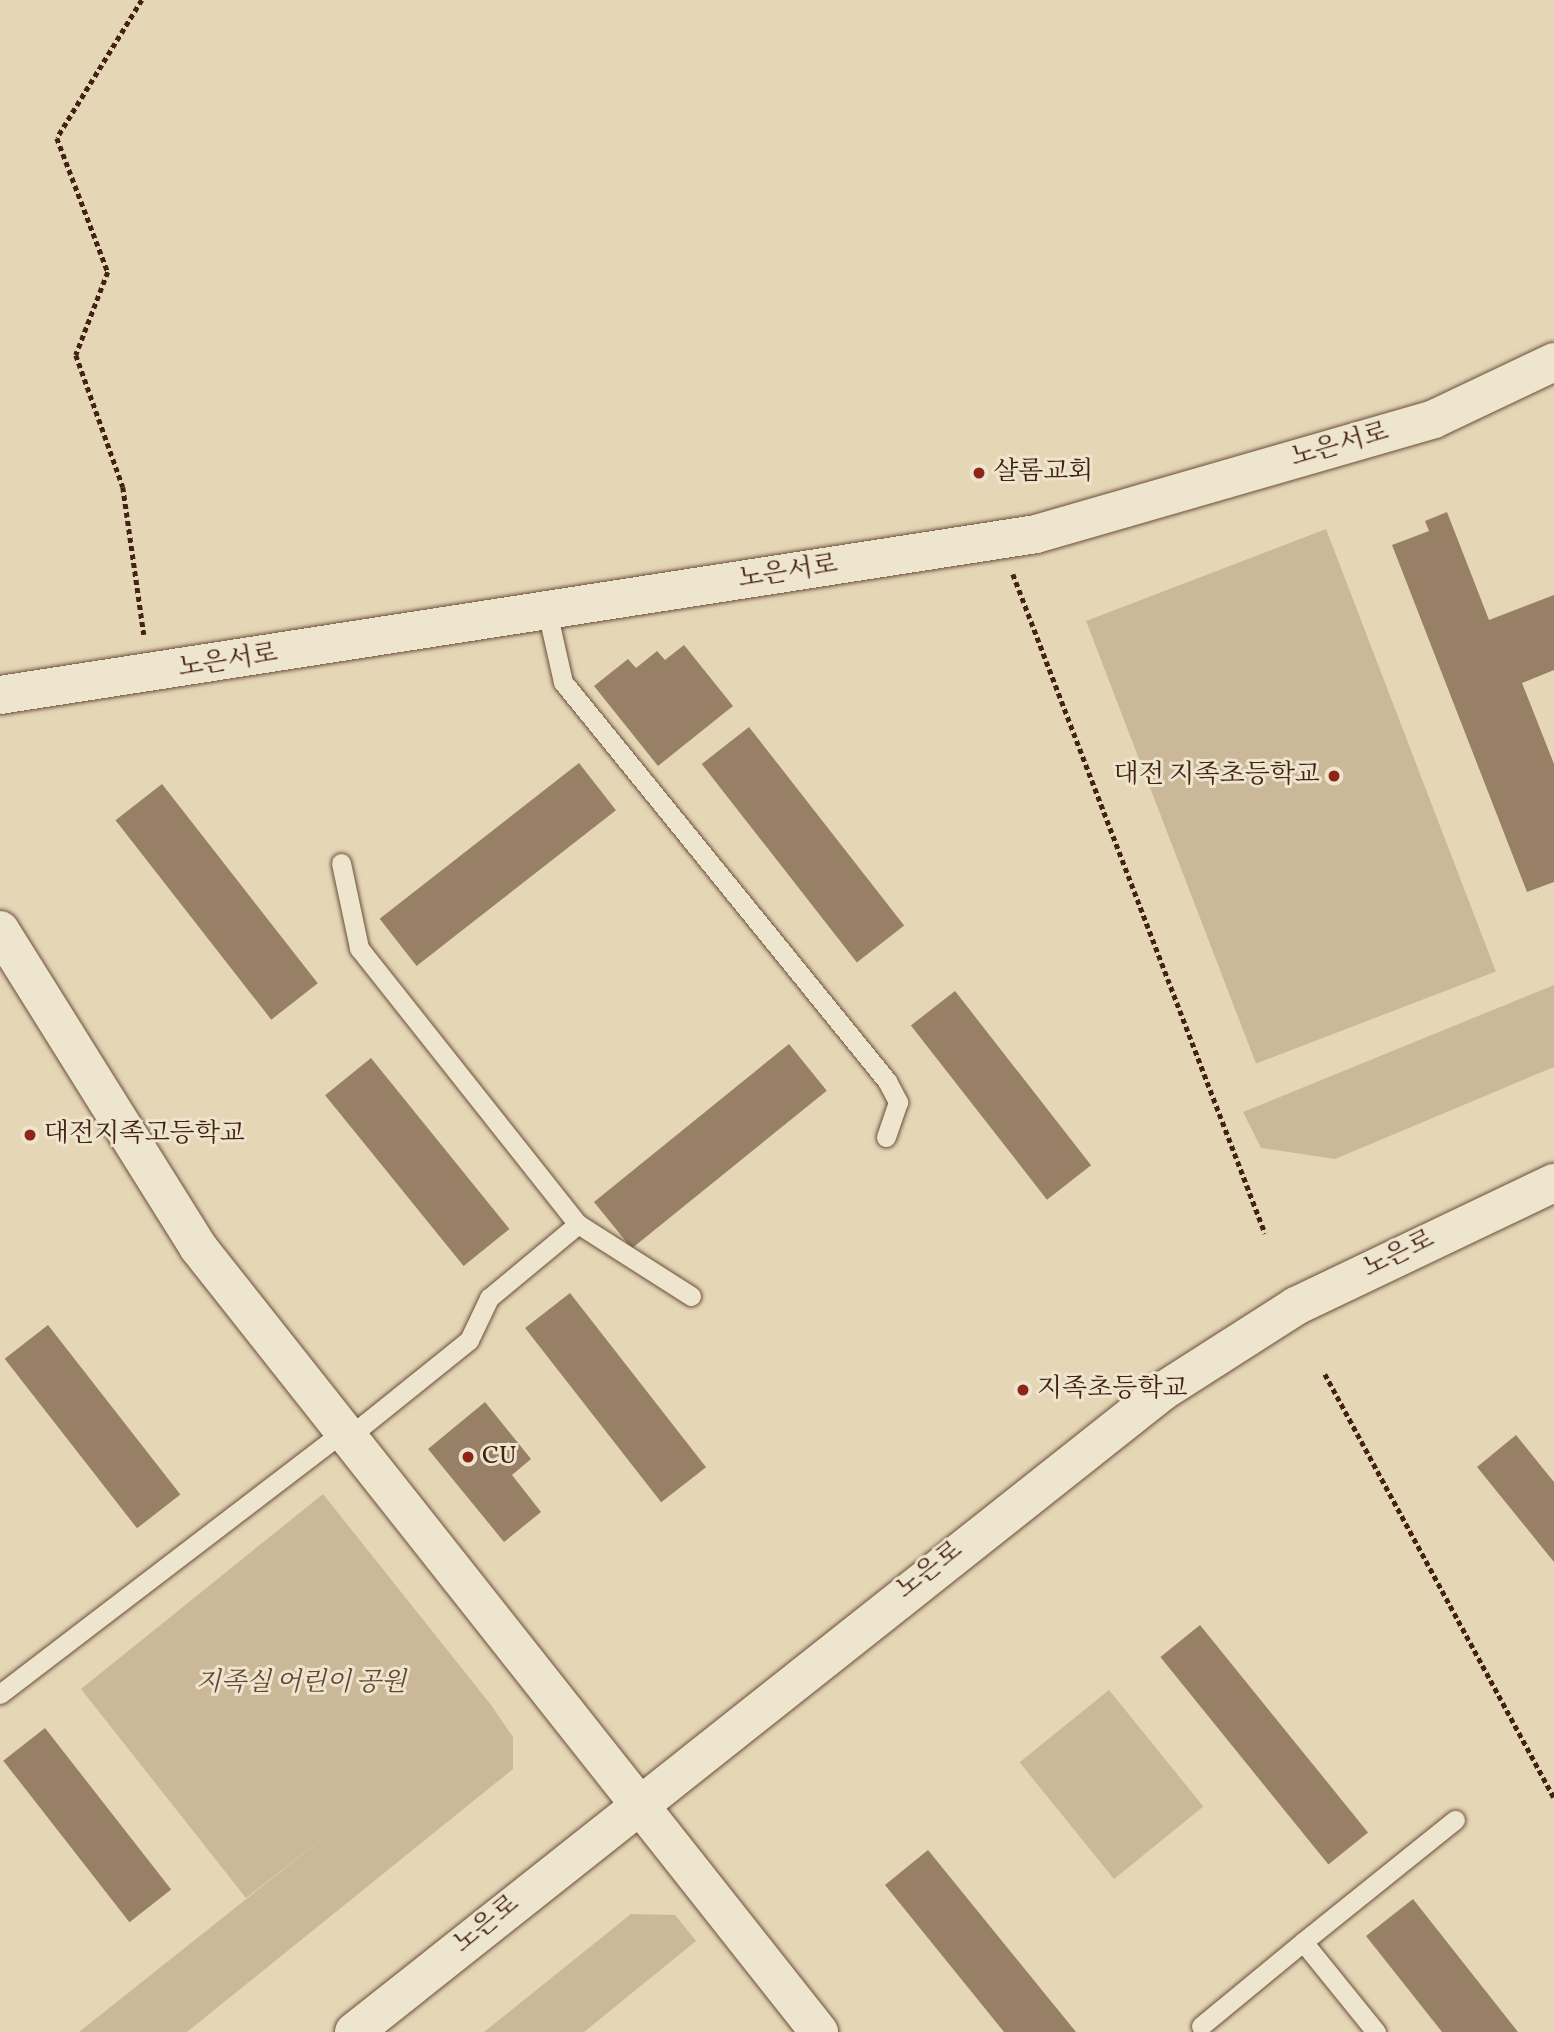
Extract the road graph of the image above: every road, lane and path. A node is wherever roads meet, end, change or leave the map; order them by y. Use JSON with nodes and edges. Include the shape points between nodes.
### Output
{"nodes":[{"id":1,"x":142,"y":0,"type":"edge"},
{"id":2,"x":1554,"y":362,"type":"edge"},
{"id":3,"x":1012,"y":570,"type":"dead end"},
{"id":4,"x":547,"y":611,"type":"junction"},
{"id":5,"x":147,"y":675,"type":"junction"},
{"id":6,"x":0,"y":695,"type":"edge"},
{"id":7,"x":341,"y":863,"type":"dead end"},
{"id":8,"x":0,"y":930,"type":"edge"},
{"id":9,"x":887,"y":1137,"type":"dead end"},
{"id":10,"x":1554,"y":1183,"type":"edge"},
{"id":11,"x":578,"y":1224,"type":"junction"},
{"id":12,"x":1265,"y":1233,"type":"dead end"},
{"id":13,"x":691,"y":1296,"type":"dead end"},
{"id":14,"x":1325,"y":1374,"type":"dead end"},
{"id":15,"x":343,"y":1436,"type":"junction"},
{"id":16,"x":0,"y":1694,"type":"edge"},
{"id":17,"x":1554,"y":1797,"type":"edge"},
{"id":18,"x":635,"y":1805,"type":"junction"},
{"id":19,"x":1455,"y":1819,"type":"dead end"},
{"id":20,"x":1303,"y":1942,"type":"junction"},
{"id":21,"x":1201,"y":2026,"type":"dead end"},
{"id":22,"x":354,"y":2032,"type":"edge"},
{"id":23,"x":819,"y":2032,"type":"edge"},
{"id":24,"x":1376,"y":2032,"type":"edge"}],
"edges":[{"from":1,"to":5,"type":"path","via":[[57,138],[108,272],[76,355],[123,487]]},
{"from":2,"to":4,"type":"street","name":"노은서로","via":[[1434,419],[1036,534]]},
{"from":3,"to":12,"type":"path"},
{"from":4,"to":5,"type":"street","name":"노은서로"},
{"from":4,"to":9,"type":"lane","via":[[563,682],[887,1081],[898,1102]]},
{"from":5,"to":6,"type":"street","name":"노은서로"},
{"from":7,"to":11,"type":"lane","via":[[359,948]]},
{"from":8,"to":15,"type":"street","via":[[198,1247]]},
{"from":10,"to":18,"type":"street","name":"노은로","via":[[1296,1306],[1163,1391]]},
{"from":11,"to":13,"type":"lane"},
{"from":11,"to":15,"type":"lane","via":[[489,1298],[469,1340]]},
{"from":14,"to":17,"type":"path"},
{"from":15,"to":16,"type":"lane"},
{"from":15,"to":18,"type":"street"},
{"from":18,"to":22,"type":"street","name":"노은로"},
{"from":18,"to":23,"type":"street"},
{"from":19,"to":20,"type":"lane"},
{"from":20,"to":21,"type":"lane"},
{"from":20,"to":24,"type":"lane"}]}
